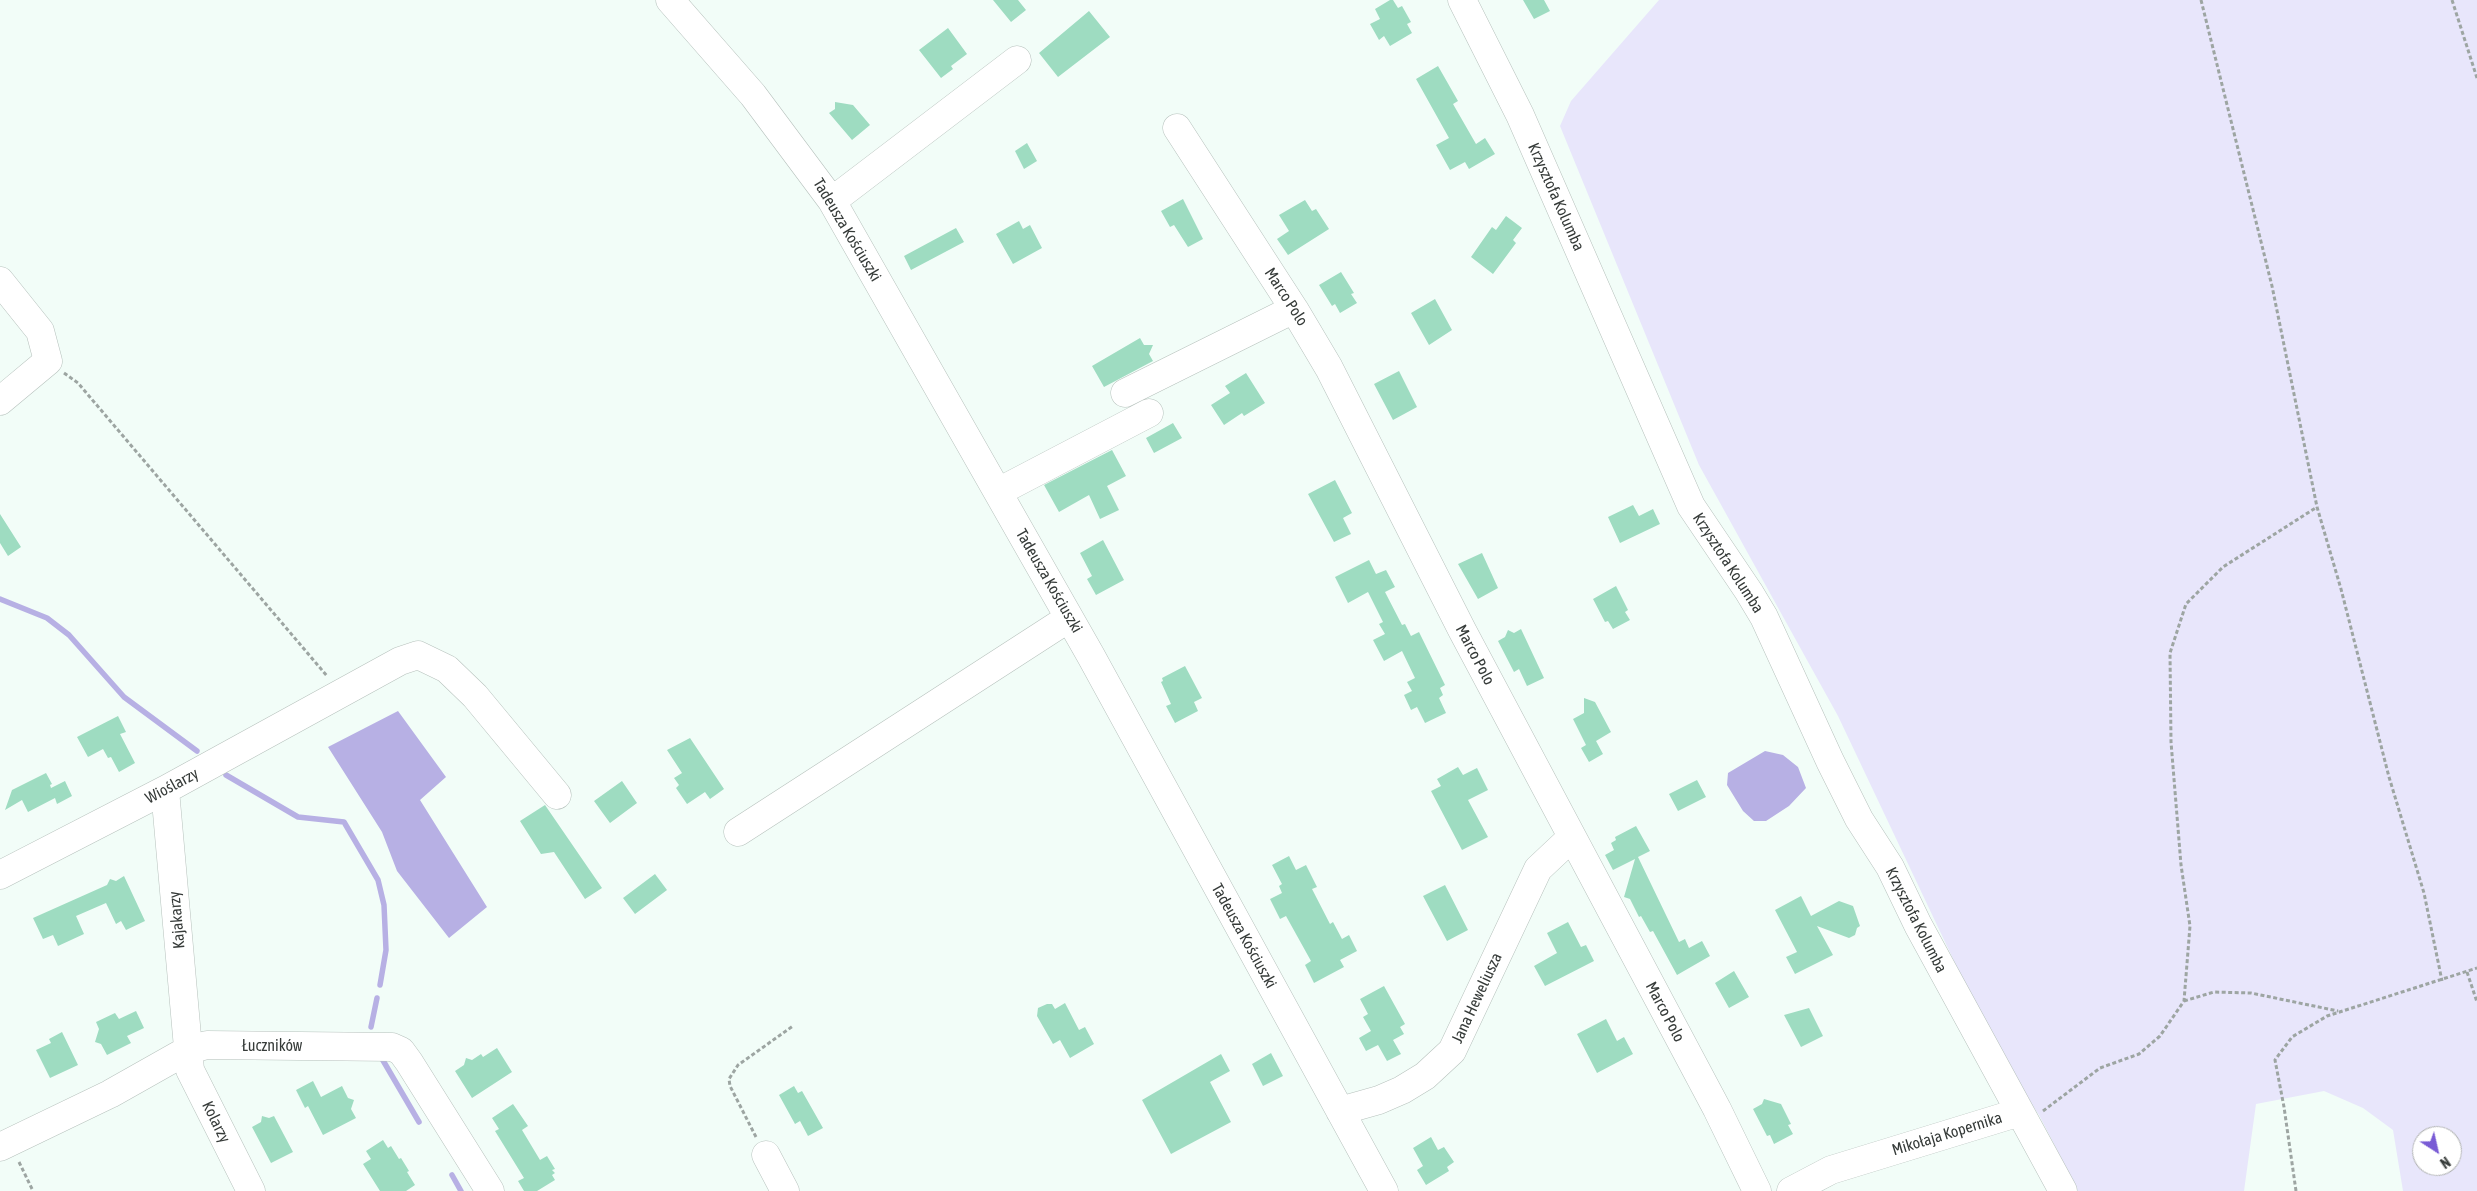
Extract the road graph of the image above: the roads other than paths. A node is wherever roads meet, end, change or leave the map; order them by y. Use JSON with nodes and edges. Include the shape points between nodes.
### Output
{"nodes":[{"id":1,"x":670,"y":0,"type":"edge"},
{"id":2,"x":1462,"y":0,"type":"edge"},
{"id":3,"x":1017,"y":60,"type":"dead end"},
{"id":4,"x":1177,"y":128,"type":"dead end"},
{"id":5,"x":832,"y":201,"type":"junction"},
{"id":6,"x":0,"y":281,"type":"edge"},
{"id":7,"x":1294,"y":309,"type":"junction"},
{"id":8,"x":1125,"y":393,"type":"dead end"},
{"id":9,"x":0,"y":401,"type":"edge"},
{"id":10,"x":1149,"y":413,"type":"dead end"},
{"id":11,"x":998,"y":492,"type":"junction"},
{"id":12,"x":1070,"y":618,"type":"junction"},
{"id":13,"x":165,"y":790,"type":"junction"},
{"id":14,"x":557,"y":795,"type":"dead end"},
{"id":15,"x":738,"y":832,"type":"dead end"},
{"id":16,"x":1571,"y":838,"type":"junction"},
{"id":17,"x":0,"y":875,"type":"edge"},
{"id":18,"x":188,"y":1050,"type":"junction"},
{"id":19,"x":1340,"y":1111,"type":"junction"},
{"id":20,"x":2020,"y":1112,"type":"junction"},
{"id":21,"x":5,"y":1145,"type":"edge"},
{"id":22,"x":766,"y":1155,"type":"road end"},
{"id":23,"x":251,"y":1191,"type":"edge"},
{"id":24,"x":490,"y":1191,"type":"edge"},
{"id":25,"x":785,"y":1191,"type":"edge"},
{"id":26,"x":1384,"y":1191,"type":"edge"},
{"id":27,"x":1757,"y":1191,"type":"edge"},
{"id":28,"x":1791,"y":1191,"type":"edge"},
{"id":29,"x":2063,"y":1191,"type":"edge"}],
"edges":[{"from":1,"to":5,"type":"street","name":"Tadeusza Kościuszki","via":[[753,95]]},
{"from":2,"to":20,"type":"street","name":"Krzysztofa Kolumba","via":[[1520,115],[1691,506],[1764,617],[1859,819],[1890,867]]},
{"from":3,"to":5,"type":"street"},
{"from":4,"to":7,"type":"street","name":"Marco Polo"},
{"from":5,"to":11,"type":"street","name":"Tadeusza Kościuszki"},
{"from":6,"to":9,"type":"street","via":[[40,331],[48,361]]},
{"from":7,"to":8,"type":"street"},
{"from":7,"to":16,"type":"street","name":"Marco Polo","via":[[1333,376]]},
{"from":10,"to":11,"type":"street"},
{"from":11,"to":12,"type":"street","name":"Tadeusza Kościuszki"},
{"from":12,"to":15,"type":"street"},
{"from":12,"to":19,"type":"street","name":"Tadeusza Kościuszki"},
{"from":13,"to":14,"type":"street","name":"Wioślarzy","via":[[400,661],[418,655],[447,669],[476,696]]},
{"from":13,"to":17,"type":"street","name":"Wioślarzy"},
{"from":13,"to":18,"type":"street","name":"Kajakarzy"},
{"from":16,"to":19,"type":"street","name":"Jana Heweliusza","via":[[1538,869],[1452,1050],[1425,1076],[1402,1090]]},
{"from":16,"to":27,"type":"street","name":"Marco Polo","via":[[1717,1109]]},
{"from":18,"to":21,"type":"street","name":"Łuczników","via":[[110,1094]]},
{"from":18,"to":23,"type":"street","name":"Kolarzy","via":[[190,1070]]},
{"from":18,"to":24,"type":"street","name":"Łuczników","via":[[207,1045],[392,1047],[401,1051]]},
{"from":19,"to":26,"type":"street","name":"Tadeusza Kościuszki"},
{"from":20,"to":28,"type":"street","name":"Mikołaja Kopernika","via":[[1831,1170]]},
{"from":20,"to":29,"type":"street","name":"Mikołaja Kopernika"},
{"from":22,"to":25,"type":"street"}]}
